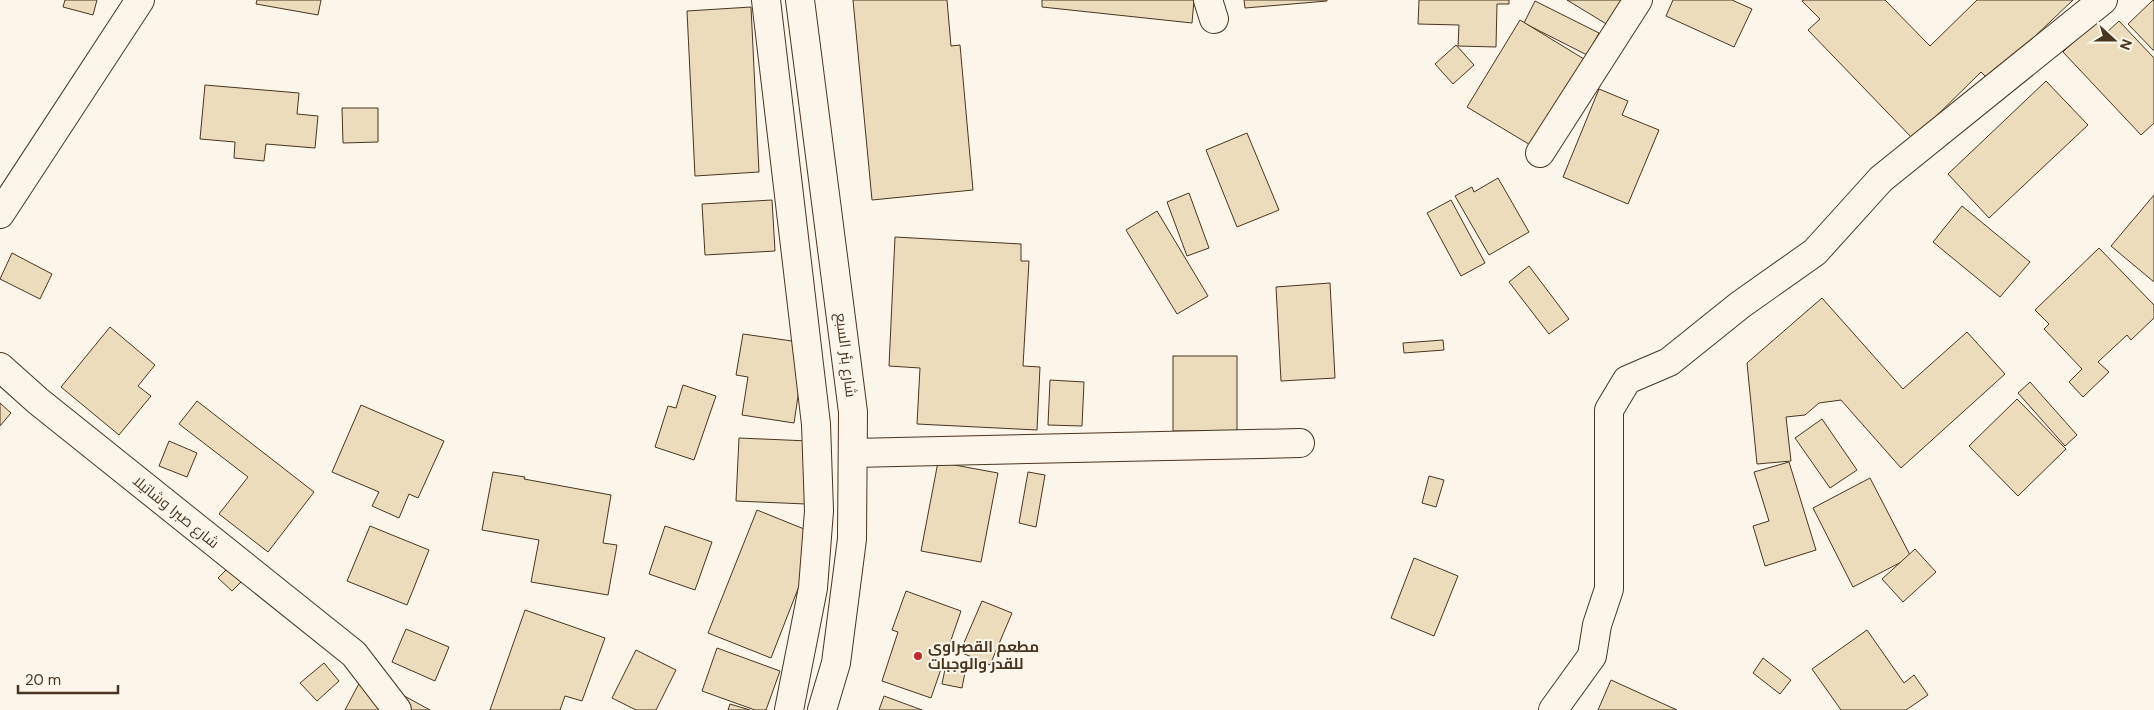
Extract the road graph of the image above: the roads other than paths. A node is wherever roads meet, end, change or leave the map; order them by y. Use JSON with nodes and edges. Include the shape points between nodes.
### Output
{"nodes":[{"id":1,"x":140,"y":0,"type":"edge"},
{"id":2,"x":766,"y":0,"type":"edge"},
{"id":3,"x":800,"y":0,"type":"edge"},
{"id":4,"x":1638,"y":0,"type":"edge"},
{"id":5,"x":2103,"y":0,"type":"edge"},
{"id":6,"x":1540,"y":152,"type":"dead end"},
{"id":7,"x":0,"y":214,"type":"edge"},
{"id":8,"x":0,"y":367,"type":"edge"},
{"id":9,"x":1300,"y":443,"type":"dead end"},
{"id":10,"x":852,"y":454,"type":"junction"},
{"id":11,"x":397,"y":710,"type":"edge"},
{"id":12,"x":789,"y":710,"type":"edge"},
{"id":13,"x":822,"y":710,"type":"edge"},
{"id":14,"x":1553,"y":710,"type":"edge"}],
"edges":[{"from":1,"to":7,"type":"street"},
{"from":2,"to":12,"type":"street","via":[[816,424],[819,511],[813,588]]},
{"from":3,"to":10,"type":"street","name":"شارع بئر السبع","via":[[852,412]]},
{"from":4,"to":6,"type":"street"},
{"from":5,"to":14,"type":"street","via":[[1881,179],[1815,252],[1740,305],[1669,362],[1627,380],[1608,410],[1609,589],[1597,625],[1592,656]]},
{"from":8,"to":11,"type":"street","name":"شارع صبرا وشاتيلا","via":[[354,654]]},
{"from":9,"to":10,"type":"street"},
{"from":10,"to":13,"type":"street","name":"شارع بئر السبع","via":[[852,540],[836,663]]}]}
